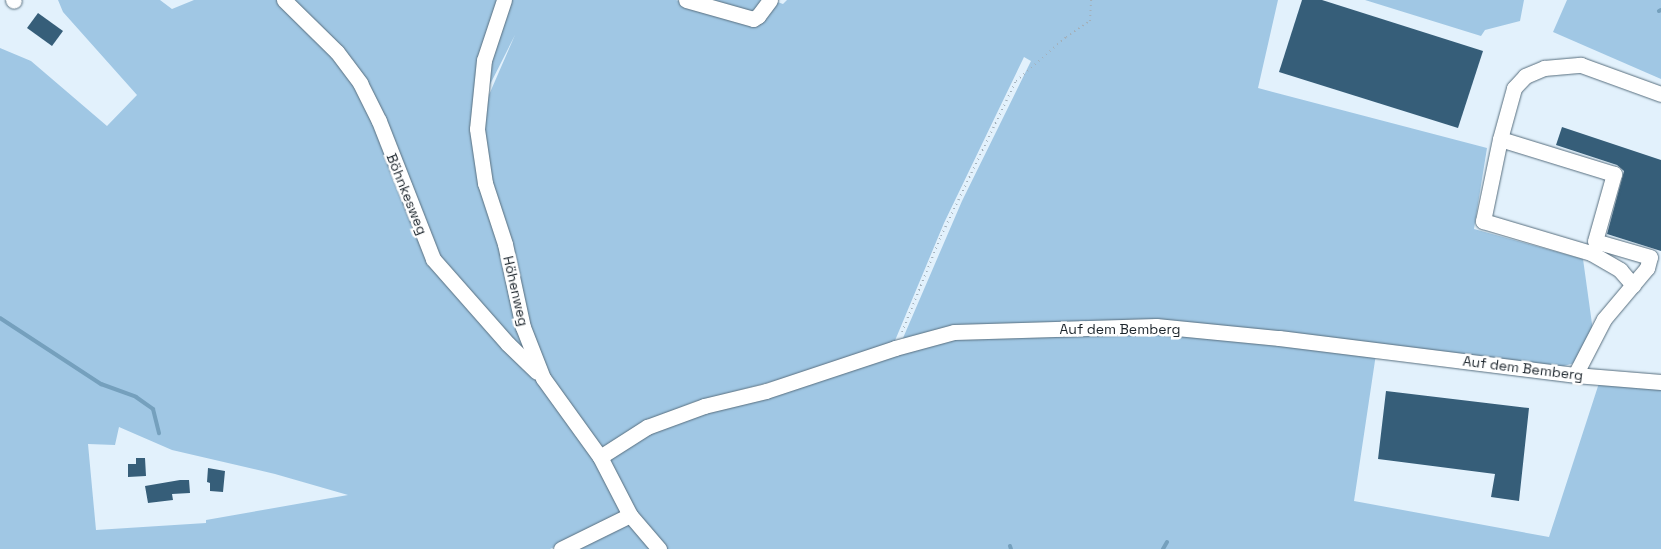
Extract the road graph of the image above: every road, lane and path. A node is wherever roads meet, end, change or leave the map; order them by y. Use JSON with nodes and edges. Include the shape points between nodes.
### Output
{"nodes":[{"id":1,"x":284,"y":0,"type":"edge"},
{"id":2,"x":504,"y":0,"type":"edge"},
{"id":3,"x":686,"y":0,"type":"edge"},
{"id":4,"x":770,"y":0,"type":"edge"},
{"id":5,"x":1091,"y":0,"type":"edge"},
{"id":6,"x":1661,"y":94,"type":"edge"},
{"id":7,"x":1500,"y":139,"type":"junction"},
{"id":8,"x":1593,"y":247,"type":"junction"},
{"id":9,"x":1655,"y":259,"type":"edge"},
{"id":10,"x":1634,"y":285,"type":"junction"},
{"id":11,"x":895,"y":348,"type":"junction"},
{"id":12,"x":1575,"y":374,"type":"junction"},
{"id":13,"x":544,"y":378,"type":"junction"},
{"id":14,"x":1661,"y":382,"type":"edge"},
{"id":15,"x":600,"y":457,"type":"junction"},
{"id":16,"x":630,"y":515,"type":"junction"},
{"id":17,"x":561,"y":549,"type":"edge"},
{"id":18,"x":659,"y":549,"type":"edge"}],
"edges":[{"from":1,"to":13,"type":"street","name":"Böhnkesweg","via":[[331,46],[360,83],[433,259],[508,344]]},
{"from":2,"to":13,"type":"street","name":"Höhenweg","via":[[484,60],[477,129],[485,183],[505,244],[523,327]]},
{"from":3,"to":4,"type":"street","via":[[752,19]]},
{"from":5,"to":11,"type":"path","via":[[1090,21],[1066,36],[1016,81],[940,236]]},
{"from":6,"to":7,"type":"street","via":[[1581,65],[1544,68],[1525,76],[1514,88]]},
{"from":7,"to":8,"type":"street","via":[[1614,174]]},
{"from":7,"to":8,"type":"street","via":[[1483,221]]},
{"from":8,"to":9,"type":"street"},
{"from":8,"to":10,"type":"street"},
{"from":9,"to":10,"type":"street"},
{"from":10,"to":12,"type":"street","via":[[1604,319]]},
{"from":11,"to":12,"type":"street","name":"Auf dem Bemberg","via":[[954,332],[1156,326]]},
{"from":11,"to":15,"type":"street","name":"Auf dem Bemberg","via":[[766,391],[704,406],[647,427]]},
{"from":12,"to":14,"type":"street","name":"Auf dem Bemberg"},
{"from":13,"to":15,"type":"street","name":"Höhenweg"},
{"from":15,"to":16,"type":"street","name":"Höhenweg"},
{"from":16,"to":17,"type":"street"},
{"from":16,"to":18,"type":"street","name":"Höhenweg"}]}
